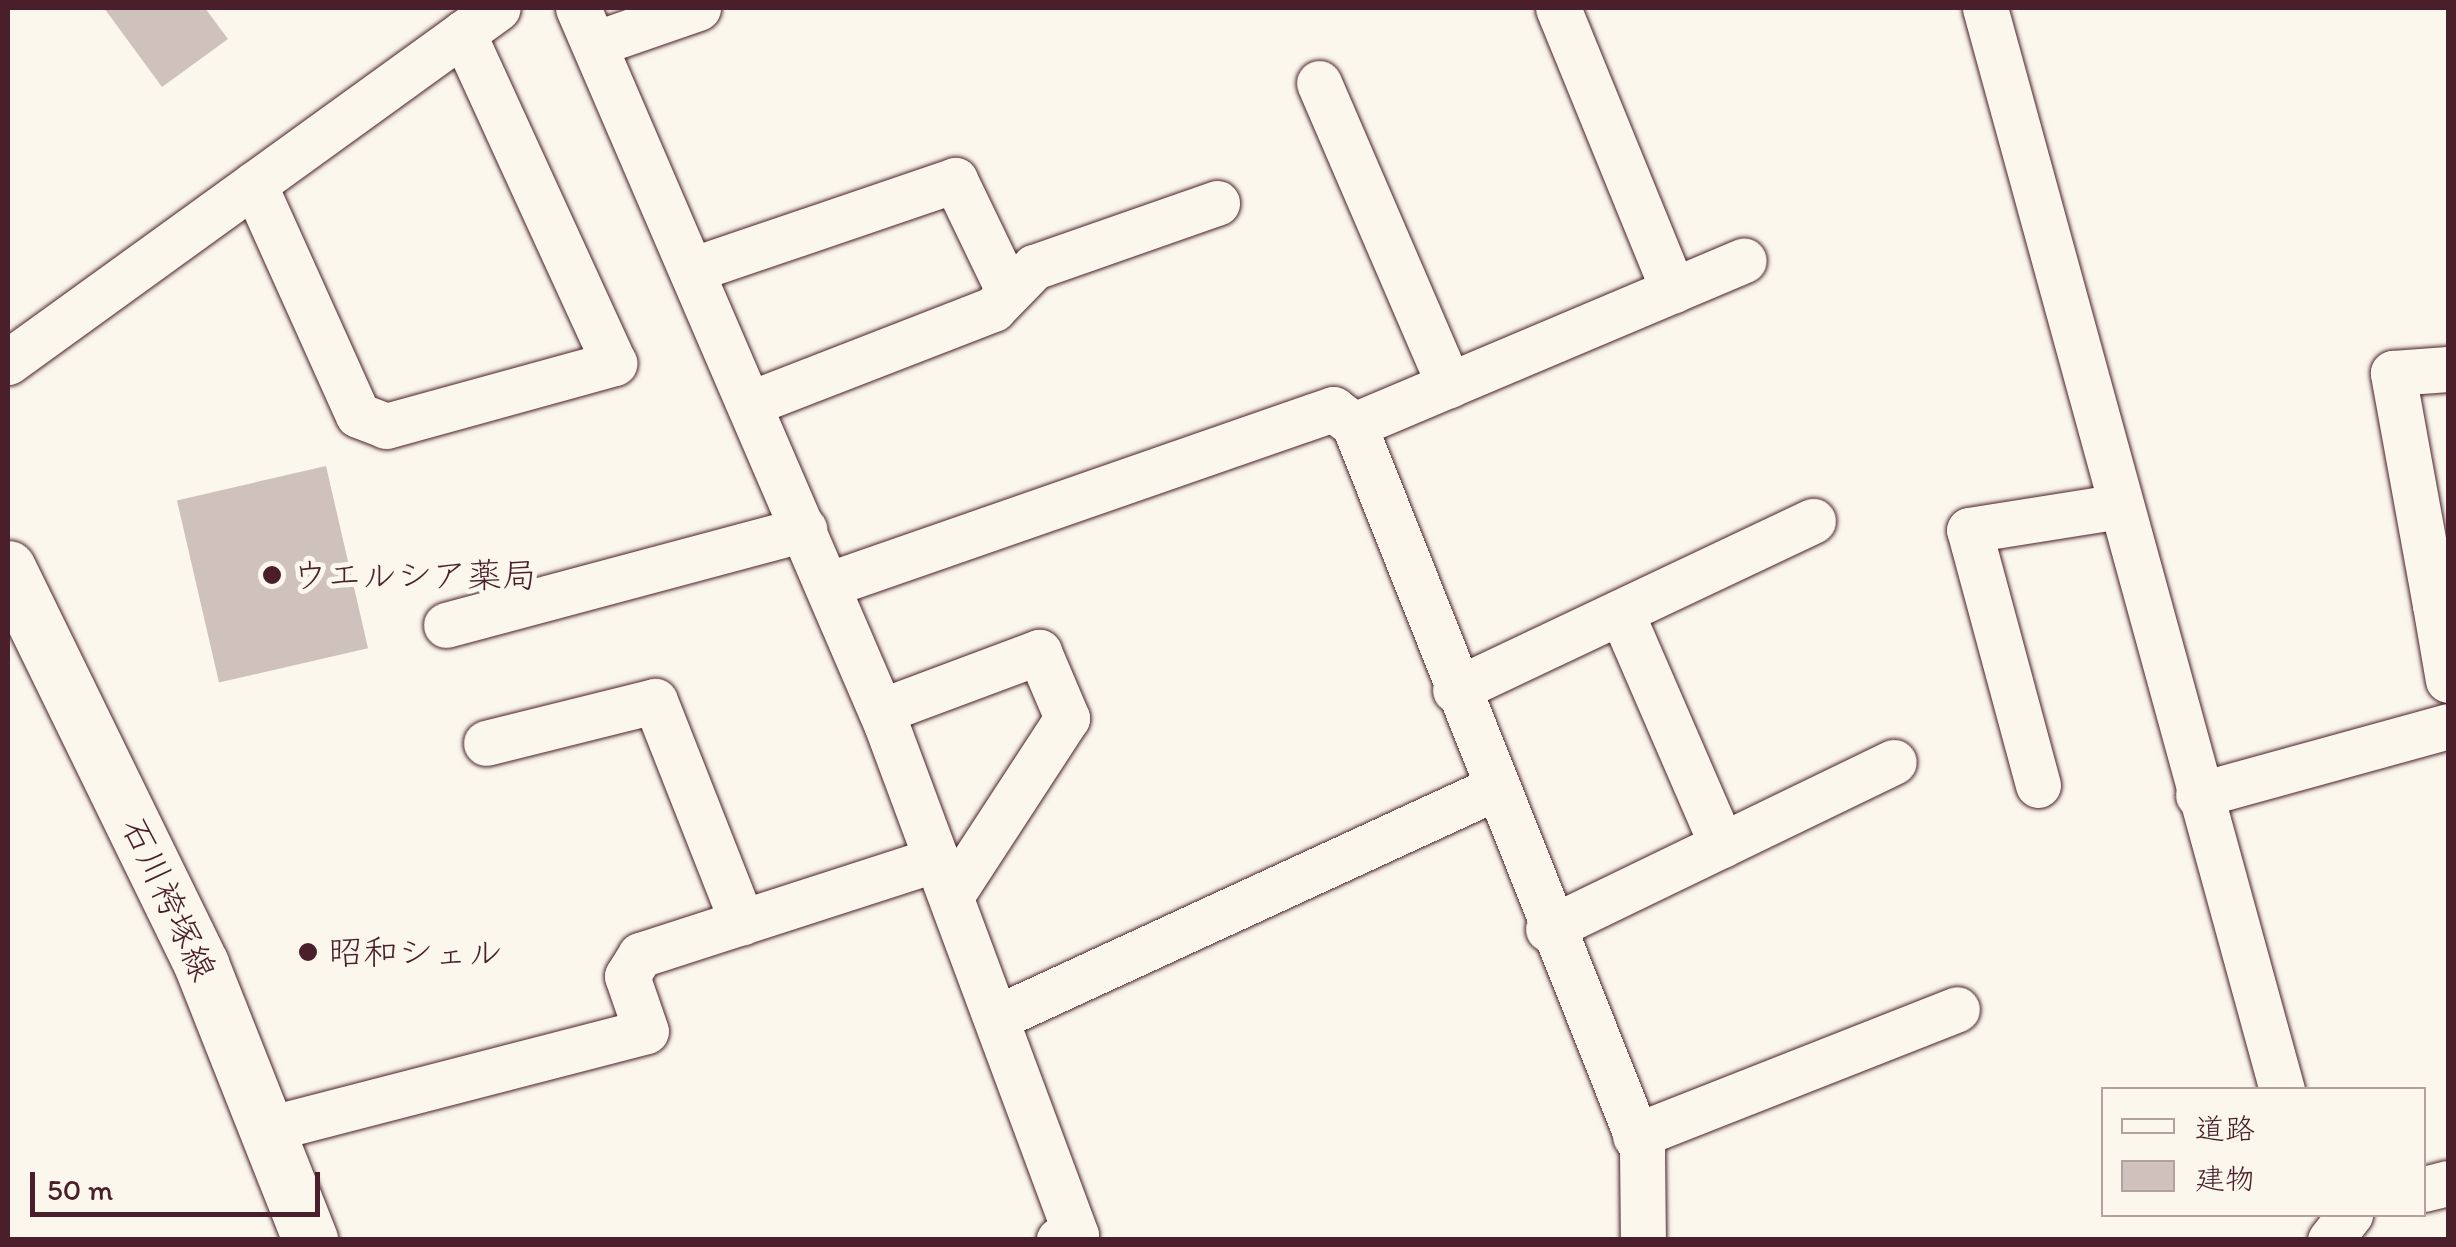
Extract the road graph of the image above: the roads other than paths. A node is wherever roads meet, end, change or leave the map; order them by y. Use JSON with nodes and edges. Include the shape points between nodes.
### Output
{"nodes":[{"id":1,"x":698,"y":8,"type":"edge"},
{"id":2,"x":1558,"y":8,"type":"edge"},
{"id":3,"x":1985,"y":8,"type":"edge"},
{"id":4,"x":480,"y":20,"type":"edge"},
{"id":5,"x":587,"y":25,"type":"edge"},
{"id":6,"x":1319,"y":83,"type":"dead end"},
{"id":7,"x":254,"y":184,"type":"junction"},
{"id":8,"x":1217,"y":203,"type":"dead end"},
{"id":9,"x":1744,"y":260,"type":"dead end"},
{"id":10,"x":694,"y":270,"type":"junction"},
{"id":11,"x":1673,"y":290,"type":"junction"},
{"id":12,"x":1010,"y":292,"type":"junction"},
{"id":13,"x":8,"y":362,"type":"edge"},
{"id":14,"x":2448,"y":369,"type":"edge"},
{"id":15,"x":1449,"y":385,"type":"junction"},
{"id":16,"x":751,"y":403,"type":"junction"},
{"id":17,"x":1354,"y":425,"type":"junction"},
{"id":18,"x":2120,"y":506,"type":"junction"},
{"id":19,"x":1814,"y":520,"type":"dead end"},
{"id":20,"x":804,"y":529,"type":"junction"},
{"id":21,"x":8,"y":568,"type":"edge"},
{"id":22,"x":827,"y":585,"type":"junction"},
{"id":23,"x":2442,"y":604,"type":"edge"},
{"id":24,"x":1621,"y":612,"type":"junction"},
{"id":25,"x":446,"y":624,"type":"dead end"},
{"id":26,"x":2448,"y":680,"type":"edge"},
{"id":27,"x":1455,"y":690,"type":"junction"},
{"id":28,"x":880,"y":711,"type":"junction"},
{"id":29,"x":2448,"y":726,"type":"edge"},
{"id":30,"x":486,"y":743,"type":"dead end"},
{"id":31,"x":1894,"y":762,"type":"dead end"},
{"id":32,"x":2038,"y":785,"type":"dead end"},
{"id":33,"x":1493,"y":789,"type":"junction"},
{"id":34,"x":2198,"y":796,"type":"junction"},
{"id":35,"x":1722,"y":845,"type":"junction"},
{"id":36,"x":944,"y":878,"type":"junction"},
{"id":37,"x":742,"y":922,"type":"junction"},
{"id":38,"x":1548,"y":929,"type":"junction"},
{"id":39,"x":1956,"y":1009,"type":"dead end"},
{"id":40,"x":996,"y":1018,"type":"junction"},
{"id":41,"x":2281,"y":1087,"type":"edge"},
{"id":42,"x":268,"y":1129,"type":"junction"},
{"id":43,"x":1635,"y":1136,"type":"junction"},
{"id":44,"x":2347,"y":1217,"type":"edge"},
{"id":45,"x":310,"y":1240,"type":"edge"},
{"id":46,"x":1059,"y":1240,"type":"edge"},
{"id":47,"x":1643,"y":1240,"type":"edge"},
{"id":48,"x":2327,"y":1240,"type":"edge"}],
"edges":[{"from":1,"to":5,"type":"street"},
{"from":2,"to":11,"type":"street"},
{"from":3,"to":18,"type":"street"},
{"from":4,"to":7,"type":"street"},
{"from":4,"to":7,"type":"street","via":[[614,363],[386,426],[358,415]]},
{"from":5,"to":10,"type":"street"},
{"from":6,"to":15,"type":"street"},
{"from":7,"to":13,"type":"street"},
{"from":8,"to":12,"type":"street","via":[[1034,268]]},
{"from":9,"to":11,"type":"street"},
{"from":10,"to":12,"type":"street","via":[[955,180]]},
{"from":10,"to":16,"type":"street"},
{"from":11,"to":15,"type":"street"},
{"from":12,"to":16,"type":"street","via":[[993,309]]},
{"from":14,"to":23,"type":"street","via":[[2393,373]]},
{"from":15,"to":17,"type":"street"},
{"from":16,"to":20,"type":"street"},
{"from":17,"to":22,"type":"street","via":[[1333,409]]},
{"from":17,"to":27,"type":"street"},
{"from":18,"to":32,"type":"street","via":[[1970,530]]},
{"from":18,"to":34,"type":"street"},
{"from":19,"to":24,"type":"street"},
{"from":20,"to":22,"type":"street"},
{"from":20,"to":25,"type":"street"},
{"from":21,"to":42,"type":"main road","name":"石川袴塚線","via":[[202,964]]},
{"from":22,"to":28,"type":"street"},
{"from":23,"to":26,"type":"street"},
{"from":24,"to":27,"type":"street"},
{"from":24,"to":35,"type":"street"},
{"from":27,"to":33,"type":"street"},
{"from":28,"to":36,"type":"street"},
{"from":28,"to":36,"type":"street","via":[[1039,652],[1067,718]]},
{"from":29,"to":34,"type":"street"},
{"from":30,"to":37,"type":"street","via":[[655,701]]},
{"from":31,"to":35,"type":"street"},
{"from":33,"to":38,"type":"street"},
{"from":33,"to":40,"type":"street"},
{"from":34,"to":41,"type":"street"},
{"from":35,"to":38,"type":"street"},
{"from":36,"to":37,"type":"street"},
{"from":36,"to":40,"type":"street"},
{"from":37,"to":42,"type":"street","via":[[640,956],[626,976],[646,1031]]},
{"from":38,"to":43,"type":"street"},
{"from":39,"to":43,"type":"street"},
{"from":40,"to":46,"type":"street","via":[[1076,1235]]},
{"from":42,"to":45,"type":"main road","name":"石川袴塚線"},
{"from":43,"to":47,"type":"street"},
{"from":44,"to":48,"type":"street"}]}
